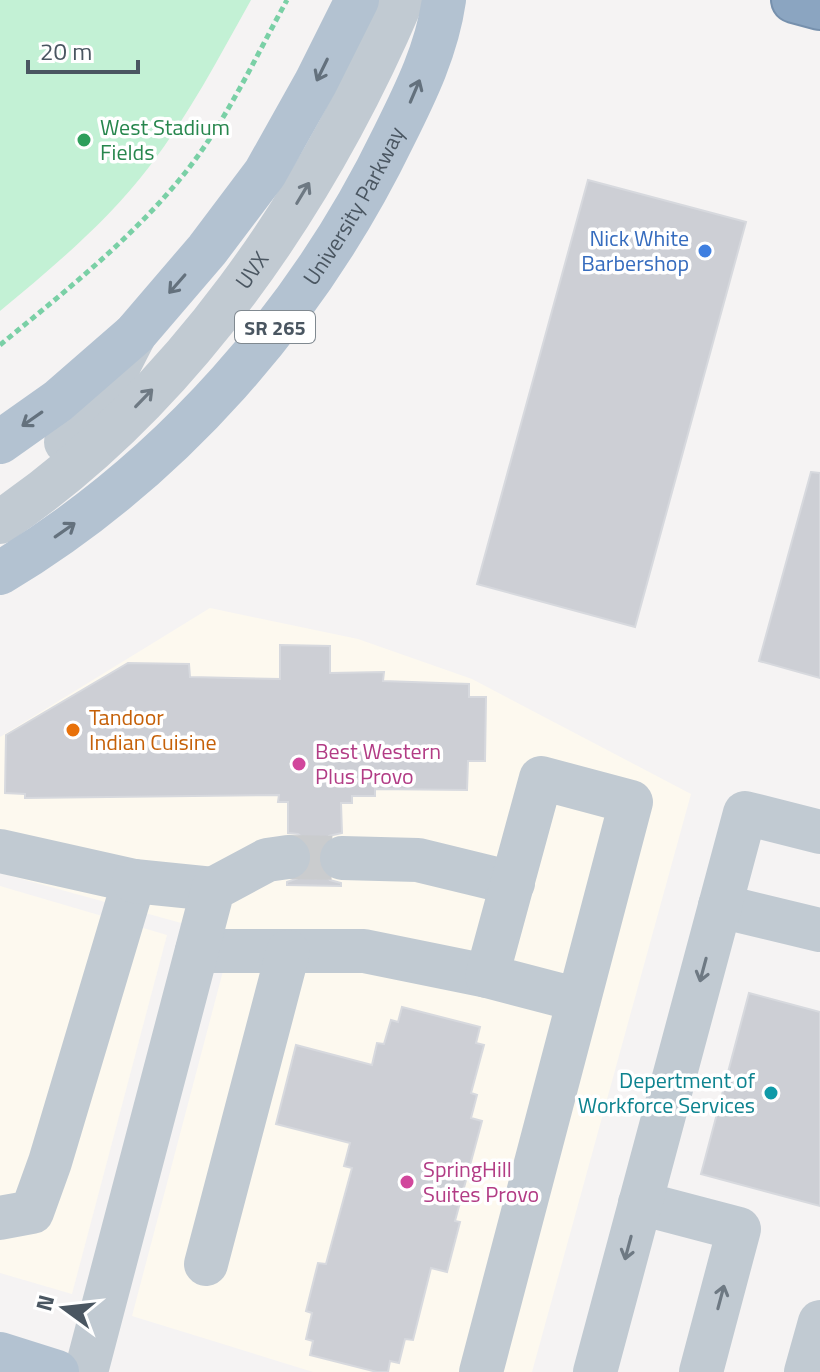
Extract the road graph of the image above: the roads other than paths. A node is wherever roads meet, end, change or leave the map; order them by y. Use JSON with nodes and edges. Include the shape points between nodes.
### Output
{"nodes":[{"id":1,"x":357,"y":0,"type":"edge"},
{"id":2,"x":402,"y":0,"type":"edge"},
{"id":3,"x":444,"y":0,"type":"edge"},
{"id":4,"x":794,"y":0,"type":"edge"},
{"id":5,"x":820,"y":7,"type":"edge"},
{"id":6,"x":135,"y":334,"type":"junction"},
{"id":7,"x":0,"y":442,"type":"edge"},
{"id":8,"x":0,"y":493,"type":"edge"},
{"id":9,"x":0,"y":522,"type":"edge"},
{"id":10,"x":0,"y":573,"type":"edge"},
{"id":11,"x":820,"y":832,"type":"edge"},
{"id":12,"x":0,"y":851,"type":"edge"},
{"id":13,"x":288,"y":857,"type":"tunnel mouth"},
{"id":14,"x":342,"y":858,"type":"tunnel mouth"},
{"id":15,"x":134,"y":881,"type":"junction"},
{"id":16,"x":513,"y":883,"type":"junction"},
{"id":17,"x":213,"y":889,"type":"junction"},
{"id":18,"x":720,"y":906,"type":"junction"},
{"id":19,"x":820,"y":930,"type":"edge"},
{"id":20,"x":197,"y":951,"type":"junction"},
{"id":21,"x":288,"y":952,"type":"junction"},
{"id":22,"x":487,"y":976,"type":"junction"},
{"id":23,"x":579,"y":1000,"type":"junction"},
{"id":24,"x":640,"y":1203,"type":"junction"},
{"id":25,"x":0,"y":1218,"type":"edge"},
{"id":26,"x":206,"y":1264,"type":"dead end"},
{"id":27,"x":820,"y":1322,"type":"edge"},
{"id":28,"x":86,"y":1372,"type":"edge"},
{"id":29,"x":481,"y":1372,"type":"edge"},
{"id":30,"x":595,"y":1372,"type":"edge"},
{"id":31,"x":701,"y":1372,"type":"edge"},
{"id":32,"x":806,"y":1372,"type":"edge"}],
"edges":[{"from":1,"to":6,"type":"main road","one_way":true,"via":[[265,173]]},
{"from":9,"to":2,"type":"lane","name":"UVX","one_way":true,"via":[[120,423],[223,308],[321,163]]},
{"from":10,"to":3,"type":"main road","name":"University Parkway","number":"SR 265","one_way":true,"via":[[126,483],[225,387],[284,315],[376,174],[433,50]]},
{"from":4,"to":5,"type":"highway"},
{"from":6,"to":7,"type":"main road","one_way":true,"via":[[58,401]]},
{"from":6,"to":8,"type":"lane","via":[[95,412],[56,453]]},
{"from":11,"to":18,"type":"lane","via":[[745,813]]},
{"from":12,"to":15,"type":"lane"},
{"from":13,"to":17,"type":"lane","via":[[267,860]]},
{"from":14,"to":16,"type":"lane","via":[[418,860]]},
{"from":15,"to":17,"type":"lane"},
{"from":15,"to":25,"type":"lane","via":[[32,1212]]},
{"from":16,"to":22,"type":"lane"},
{"from":16,"to":23,"type":"lane","via":[[541,778],[631,802]]},
{"from":17,"to":20,"type":"lane"},
{"from":18,"to":19,"type":"lane"},
{"from":18,"to":24,"type":"lane","one_way":true},
{"from":20,"to":21,"type":"lane"},
{"from":20,"to":28,"type":"lane"},
{"from":21,"to":22,"type":"lane","via":[[364,951]]},
{"from":21,"to":26,"type":"lane"},
{"from":22,"to":23,"type":"lane"},
{"from":23,"to":29,"type":"lane"},
{"from":24,"to":30,"type":"lane","one_way":true},
{"from":31,"to":24,"type":"lane","one_way":true,"via":[[739,1229]]},
{"from":27,"to":32,"type":"lane"}]}
